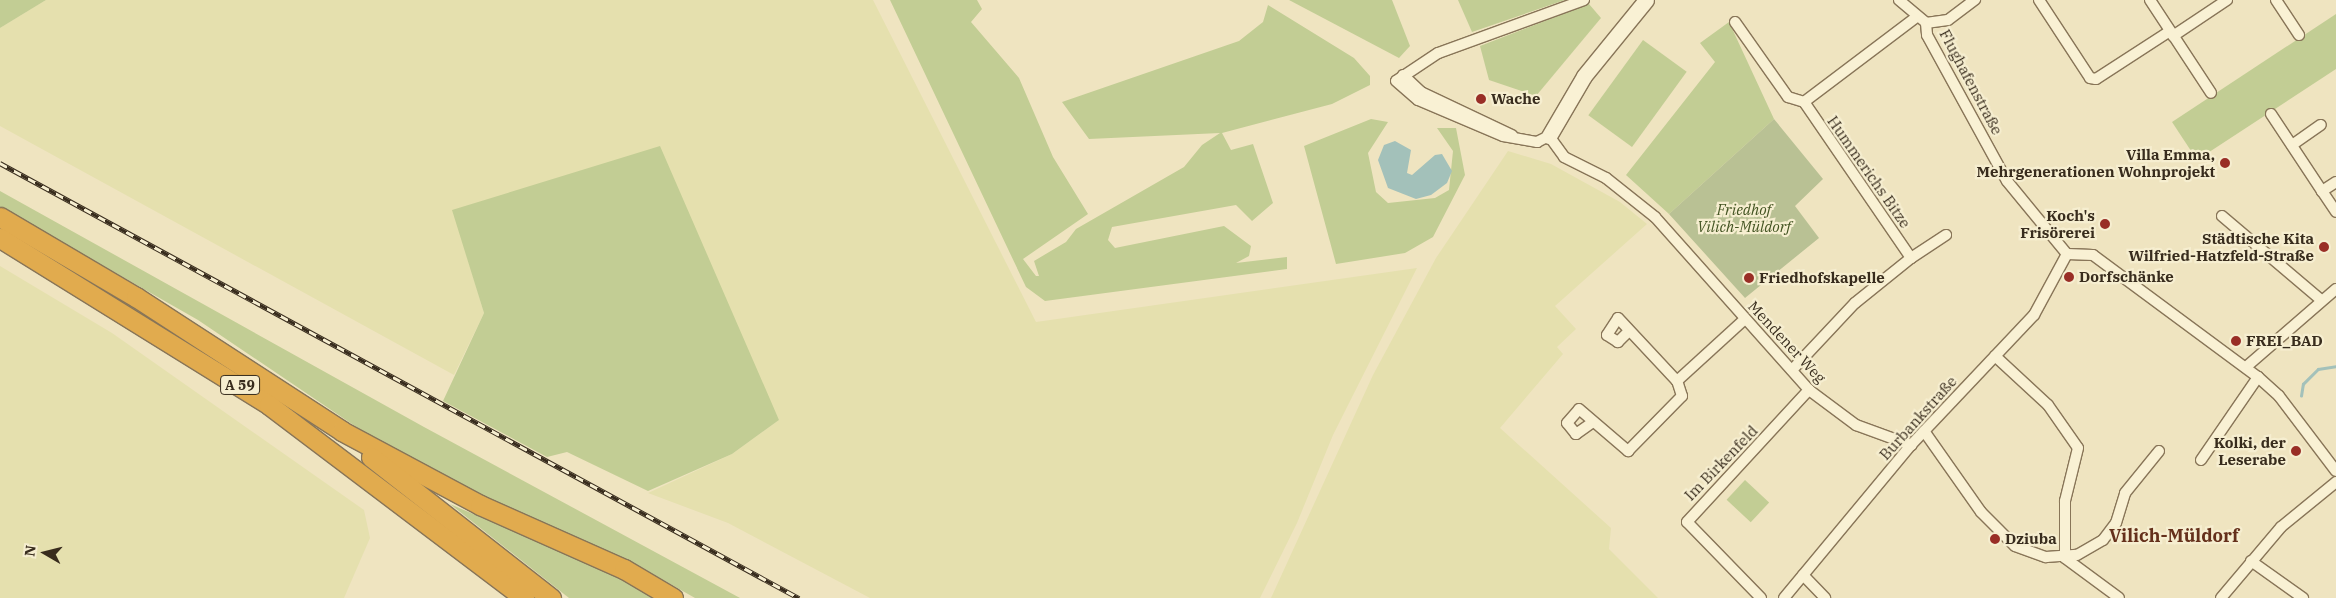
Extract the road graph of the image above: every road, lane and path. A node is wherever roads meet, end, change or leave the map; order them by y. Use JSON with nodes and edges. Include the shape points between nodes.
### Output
{"nodes":[{"id":1,"x":1584,"y":0,"type":"edge"},
{"id":2,"x":1646,"y":0,"type":"edge"},
{"id":3,"x":1900,"y":0,"type":"edge"},
{"id":4,"x":1975,"y":0,"type":"edge"},
{"id":5,"x":2039,"y":0,"type":"edge"},
{"id":6,"x":2151,"y":0,"type":"edge"},
{"id":7,"x":2227,"y":0,"type":"edge"},
{"id":8,"x":2277,"y":0,"type":"edge"},
{"id":9,"x":1915,"y":18,"type":"junction"},
{"id":10,"x":1735,"y":22,"type":"dead end"},
{"id":11,"x":1926,"y":23,"type":"junction"},
{"id":12,"x":2171,"y":33,"type":"junction"},
{"id":13,"x":2298,"y":35,"type":"dead end"},
{"id":14,"x":2211,"y":94,"type":"dead end"},
{"id":15,"x":1804,"y":102,"type":"junction"},
{"id":16,"x":2270,"y":114,"type":"dead end"},
{"id":17,"x":2321,"y":125,"type":"dead end"},
{"id":18,"x":1549,"y":136,"type":"junction"},
{"id":19,"x":2292,"y":145,"type":"junction"},
{"id":20,"x":2336,"y":182,"type":"edge"},
{"id":21,"x":2322,"y":191,"type":"junction"},
{"id":22,"x":2336,"y":212,"type":"edge"},
{"id":23,"x":2222,"y":216,"type":"dead end"},
{"id":24,"x":0,"y":217,"type":"edge"},
{"id":25,"x":1946,"y":235,"type":"dead end"},
{"id":26,"x":0,"y":238,"type":"edge"},
{"id":27,"x":2067,"y":254,"type":"junction"},
{"id":28,"x":1911,"y":258,"type":"junction"},
{"id":29,"x":2336,"y":289,"type":"edge"},
{"id":30,"x":2320,"y":299,"type":"junction"},
{"id":31,"x":1745,"y":319,"type":"junction"},
{"id":32,"x":1630,"y":331,"type":"dead end"},
{"id":33,"x":1995,"y":356,"type":"junction"},
{"id":34,"x":2246,"y":367,"type":"junction"},
{"id":35,"x":1792,"y":370,"type":"junction"},
{"id":36,"x":2258,"y":376,"type":"junction"},
{"id":37,"x":1677,"y":381,"type":"junction"},
{"id":38,"x":1809,"y":390,"type":"junction"},
{"id":39,"x":1593,"y":422,"type":"dead end"},
{"id":40,"x":342,"y":431,"type":"junction"},
{"id":41,"x":1924,"y":431,"type":"junction"},
{"id":42,"x":1911,"y":445,"type":"junction"},
{"id":43,"x":2159,"y":451,"type":"dead end"},
{"id":44,"x":2201,"y":460,"type":"dead end"},
{"id":45,"x":2336,"y":471,"type":"edge"},
{"id":46,"x":2336,"y":482,"type":"edge"},
{"id":47,"x":2065,"y":558,"type":"junction"},
{"id":48,"x":2251,"y":562,"type":"junction"},
{"id":49,"x":1803,"y":575,"type":"junction"},
{"id":50,"x":524,"y":598,"type":"edge"},
{"id":51,"x":551,"y":598,"type":"edge"},
{"id":52,"x":673,"y":598,"type":"edge"},
{"id":53,"x":1761,"y":598,"type":"edge"},
{"id":54,"x":1784,"y":598,"type":"edge"},
{"id":55,"x":1824,"y":598,"type":"edge"},
{"id":56,"x":2119,"y":598,"type":"edge"},
{"id":57,"x":2221,"y":598,"type":"edge"},
{"id":58,"x":2303,"y":598,"type":"edge"}],
"edges":[{"from":1,"to":18,"type":"street","via":[[1438,53],[1400,78],[1453,110],[1512,135],[1537,142]]},
{"from":2,"to":18,"type":"street","via":[[1584,76]]},
{"from":3,"to":9,"type":"street","name":"Flughafenstraße"},
{"from":4,"to":11,"type":"street","via":[[1948,20]]},
{"from":5,"to":12,"type":"street","via":[[2090,78],[2096,79]]},
{"from":6,"to":12,"type":"street"},
{"from":7,"to":12,"type":"street"},
{"from":8,"to":13,"type":"street"},
{"from":9,"to":11,"type":"street","name":"Flughafenstraße"},
{"from":9,"to":15,"type":"street"},
{"from":10,"to":15,"type":"street","name":"Hummerichs Bitze","via":[[1788,97]]},
{"from":11,"to":27,"type":"street","name":"Flughafenstraße","via":[[1926,35],[2007,181]]},
{"from":12,"to":14,"type":"street"},
{"from":15,"to":28,"type":"street","name":"Hummerichs Bitze"},
{"from":16,"to":19,"type":"street"},
{"from":17,"to":19,"type":"street"},
{"from":18,"to":31,"type":"street","name":"Mendener Weg","via":[[1564,157],[1606,178],[1655,217]]},
{"from":19,"to":21,"type":"street"},
{"from":20,"to":21,"type":"street"},
{"from":21,"to":22,"type":"street"},
{"from":23,"to":30,"type":"street"},
{"from":24,"to":40,"type":"highway","number":"A 59","via":[[136,297]]},
{"from":25,"to":28,"type":"street"},
{"from":26,"to":50,"type":"highway","number":"A 59","via":[[269,405]]},
{"from":27,"to":33,"type":"street","name":"Burbankstraße","via":[[2039,307]]},
{"from":27,"to":34,"type":"street","via":[[2093,255]]},
{"from":28,"to":35,"type":"street","via":[[1855,303]]},
{"from":29,"to":30,"type":"street"},
{"from":30,"to":34,"type":"street"},
{"from":31,"to":35,"type":"street","name":"Mendener Weg"},
{"from":31,"to":37,"type":"street"},
{"from":32,"to":37,"type":"street"},
{"from":33,"to":41,"type":"street","name":"Burbankstraße"},
{"from":33,"to":47,"type":"street","via":[[2048,406],[2078,448],[2065,501]]},
{"from":34,"to":36,"type":"street"},
{"from":35,"to":38,"type":"street","name":"Mendener Weg"},
{"from":36,"to":44,"type":"street"},
{"from":36,"to":45,"type":"street","via":[[2279,396]]},
{"from":37,"to":39,"type":"street","via":[[1682,396],[1628,451]]},
{"from":38,"to":42,"type":"street","name":"Mendener Weg","via":[[1856,425]]},
{"from":38,"to":53,"type":"street","name":"Im Birkenfeld","via":[[1687,522]]},
{"from":40,"to":51,"type":"highway","number":"A 59"},
{"from":40,"to":52,"type":"highway","via":[[472,501],[624,569]]},
{"from":41,"to":42,"type":"street","name":"Burbankstraße"},
{"from":41,"to":47,"type":"street","via":[[1981,512],[2014,546]]},
{"from":42,"to":49,"type":"street","name":"Burbankstraße"},
{"from":43,"to":47,"type":"street","via":[[2125,493],[2116,523],[2103,540]]},
{"from":46,"to":48,"type":"street","via":[[2282,527]]},
{"from":47,"to":56,"type":"street"},
{"from":48,"to":57,"type":"street"},
{"from":48,"to":58,"type":"street"},
{"from":49,"to":54,"type":"street","name":"Burbankstraße"},
{"from":49,"to":55,"type":"street"}]}
